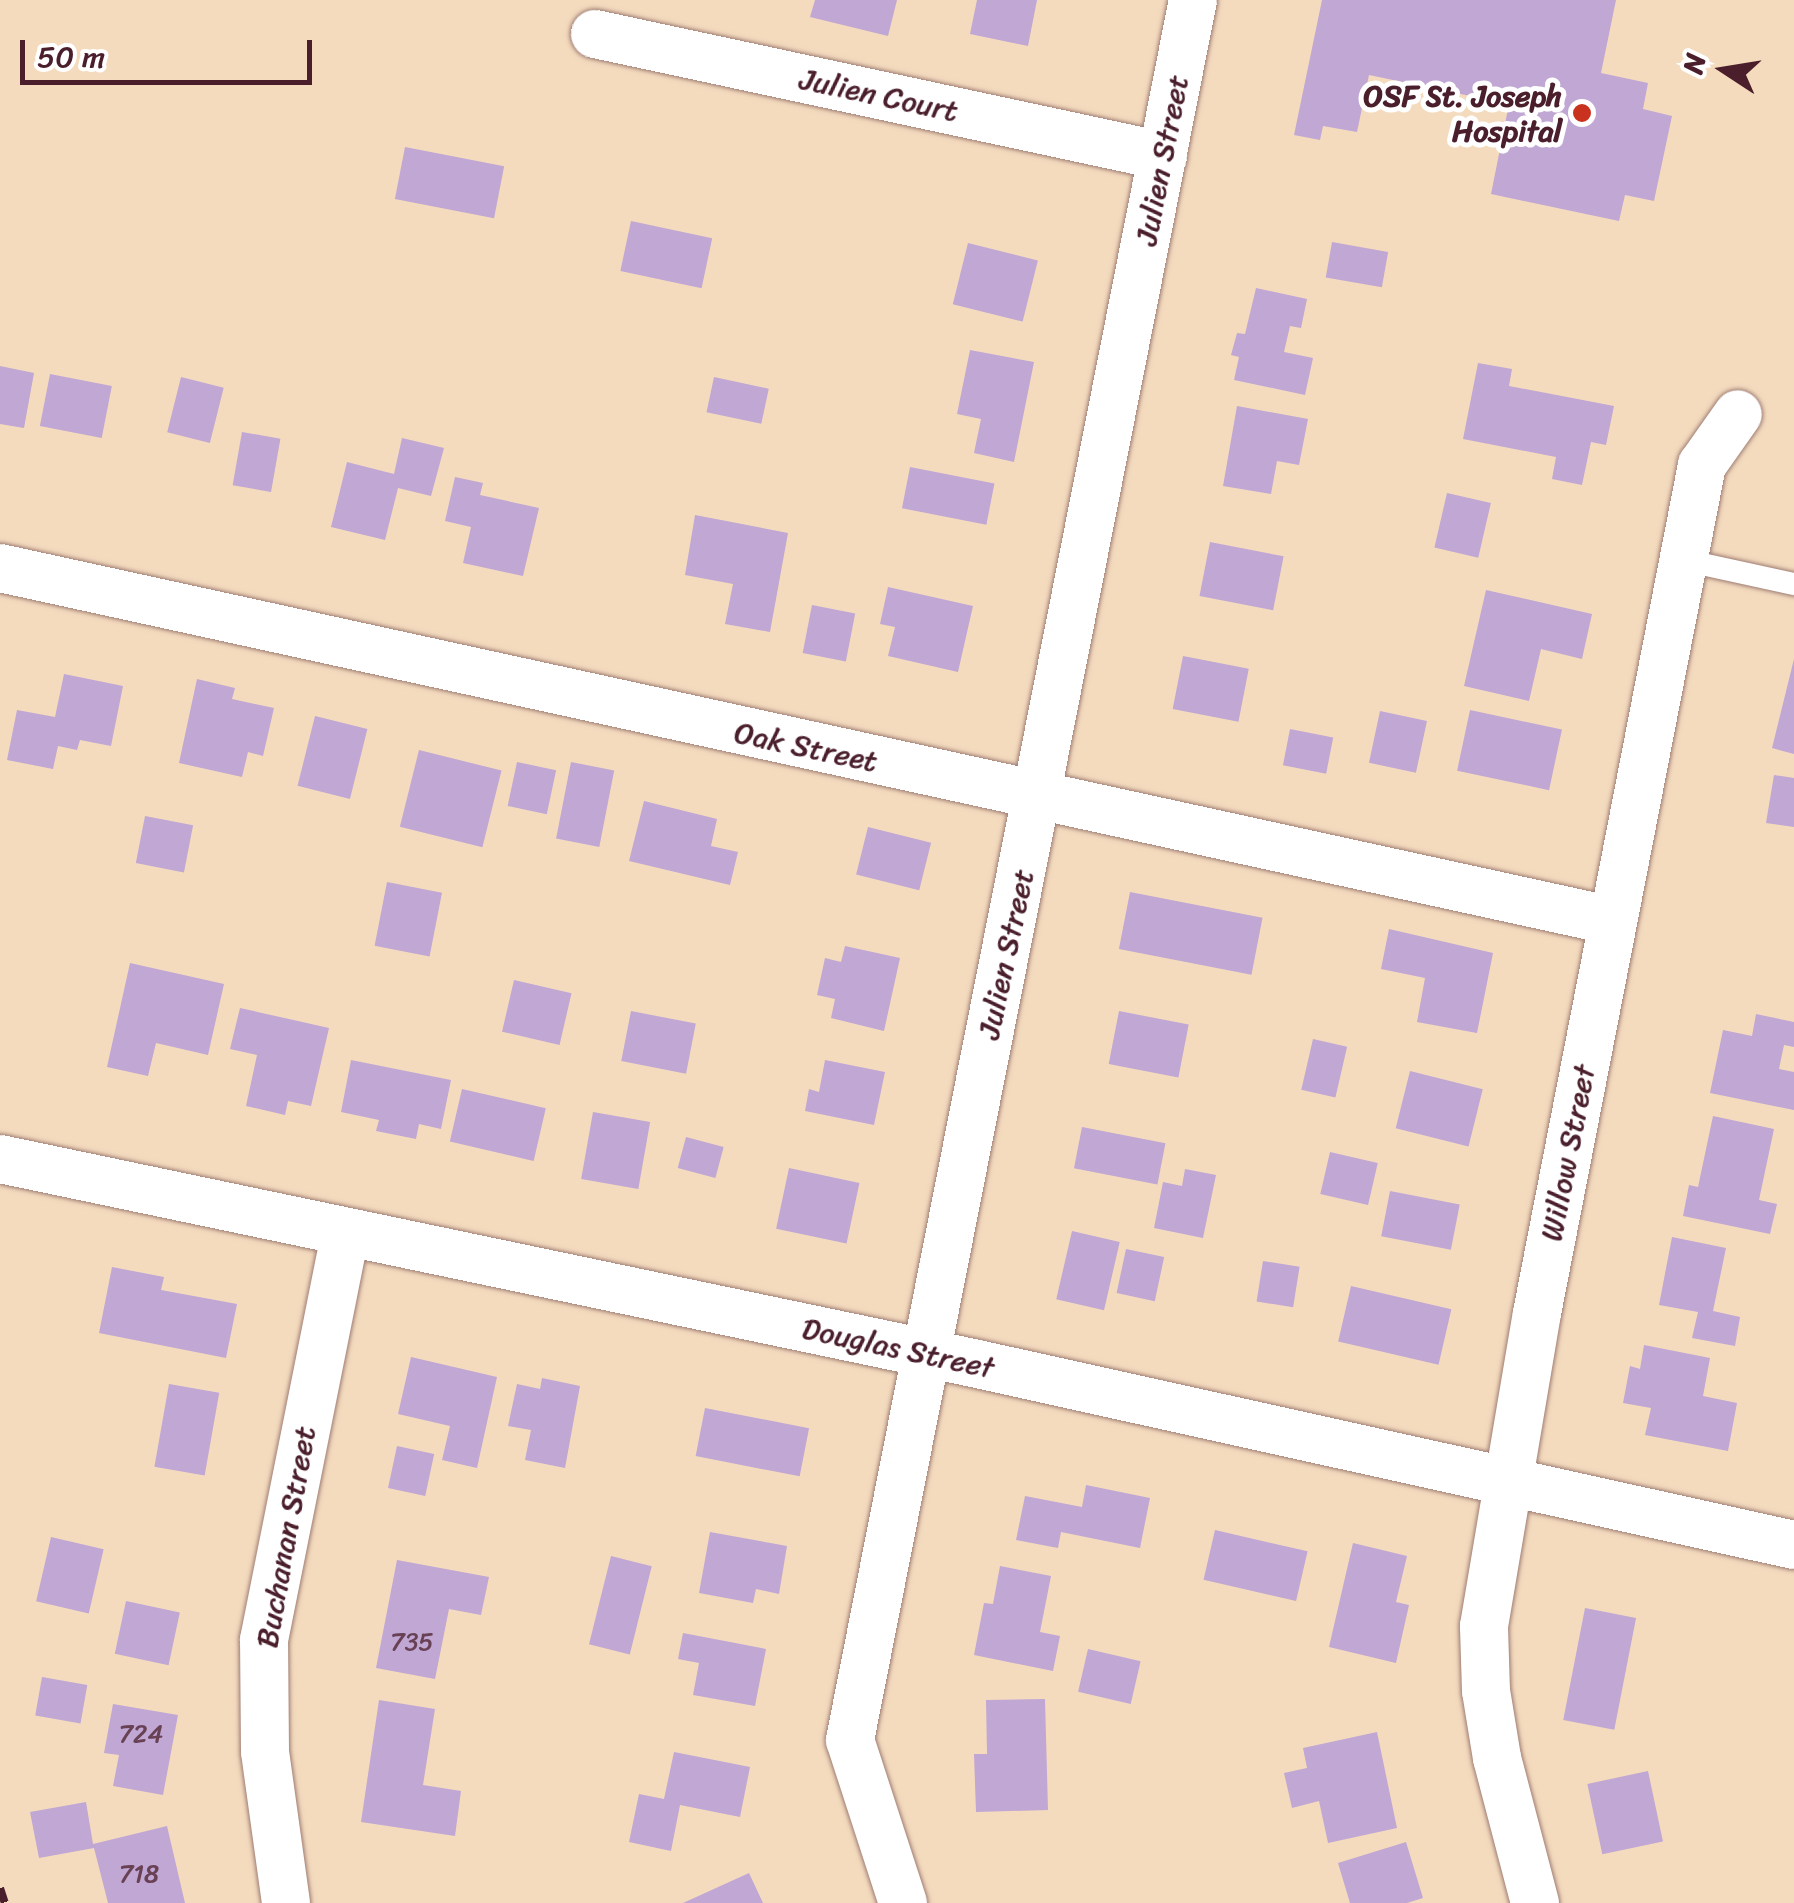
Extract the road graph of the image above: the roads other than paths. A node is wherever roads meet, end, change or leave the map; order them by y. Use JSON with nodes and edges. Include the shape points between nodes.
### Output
{"nodes":[{"id":1,"x":1193,"y":0,"type":"edge"},
{"id":2,"x":596,"y":34,"type":"dead end"},
{"id":3,"x":1163,"y":156,"type":"junction"},
{"id":4,"x":1738,"y":414,"type":"dead end"},
{"id":5,"x":1684,"y":560,"type":"junction"},
{"id":6,"x":0,"y":568,"type":"edge"},
{"id":7,"x":1794,"y":584,"type":"edge"},
{"id":8,"x":1038,"y":798,"type":"junction"},
{"id":9,"x":1613,"y":921,"type":"junction"},
{"id":10,"x":0,"y":1159,"type":"edge"},
{"id":11,"x":345,"y":1234,"type":"junction"},
{"id":12,"x":924,"y":1353,"type":"junction"},
{"id":13,"x":1509,"y":1479,"type":"junction"},
{"id":14,"x":1794,"y":1546,"type":"edge"},
{"id":15,"x":286,"y":1903,"type":"edge"},
{"id":16,"x":903,"y":1903,"type":"edge"},
{"id":17,"x":1535,"y":1903,"type":"edge"}],
"edges":[{"from":1,"to":3,"type":"street","name":"Julien Street"},
{"from":2,"to":3,"type":"street","name":"Julien Court"},
{"from":3,"to":8,"type":"street","name":"Julien Street"},
{"from":4,"to":5,"type":"street","name":"Willow Street","via":[[1702,465]]},
{"from":5,"to":7,"type":"lane"},
{"from":5,"to":9,"type":"street","name":"Willow Street"},
{"from":6,"to":8,"type":"street","name":"Oak Street"},
{"from":8,"to":9,"type":"street","name":"Oak Street"},
{"from":8,"to":12,"type":"street","name":"Julien Street"},
{"from":9,"to":13,"type":"street","name":"Willow Street"},
{"from":10,"to":11,"type":"street","name":"Douglas Street"},
{"from":11,"to":12,"type":"street","name":"Douglas Street"},
{"from":11,"to":15,"type":"street","name":"Buchanan Street","via":[[264,1640],[265,1751]]},
{"from":12,"to":13,"type":"street","name":"Douglas Street"},
{"from":12,"to":16,"type":"street","name":"Julien Street","via":[[850,1740]]},
{"from":13,"to":14,"type":"street","name":"Douglas Street"},
{"from":13,"to":17,"type":"street","name":"Willow Street","via":[[1484,1626],[1486,1692]]}]}
